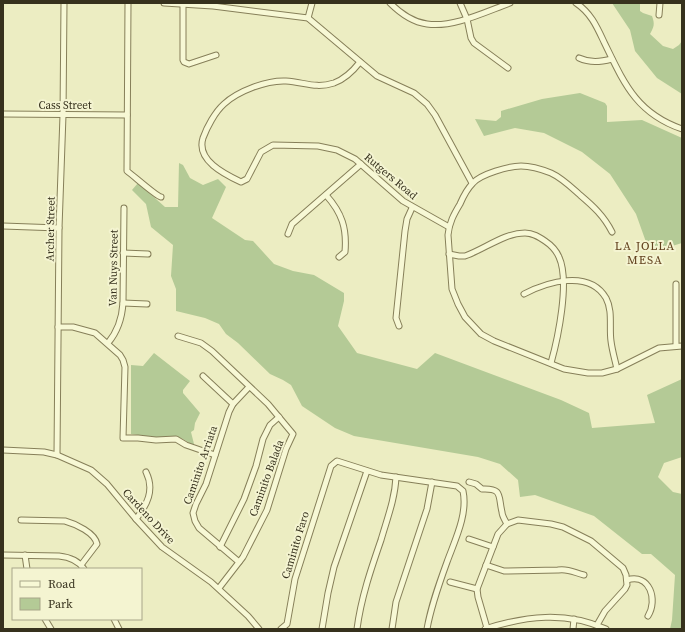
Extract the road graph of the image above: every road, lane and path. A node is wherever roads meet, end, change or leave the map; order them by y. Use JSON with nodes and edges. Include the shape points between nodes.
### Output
{"nodes":[{"id":1,"x":64,"y":3,"type":"edge"},
{"id":2,"x":128,"y":3,"type":"edge"},
{"id":3,"x":164,"y":3,"type":"edge"},
{"id":4,"x":183,"y":3,"type":"edge"},
{"id":5,"x":312,"y":3,"type":"edge"},
{"id":6,"x":390,"y":3,"type":"edge"},
{"id":7,"x":460,"y":3,"type":"edge"},
{"id":8,"x":510,"y":3,"type":"edge"},
{"id":9,"x":576,"y":3,"type":"edge"},
{"id":10,"x":660,"y":3,"type":"edge"},
{"id":11,"x":659,"y":14,"type":"dead end"},
{"id":12,"x":308,"y":18,"type":"junction"},
{"id":13,"x":467,"y":19,"type":"junction"},
{"id":14,"x":216,"y":55,"type":"dead end"},
{"id":15,"x":579,"y":58,"type":"dead end"},
{"id":16,"x":612,"y":59,"type":"junction"},
{"id":17,"x":360,"y":62,"type":"junction"},
{"id":18,"x":508,"y":68,"type":"dead end"},
{"id":19,"x":3,"y":114,"type":"edge"},
{"id":20,"x":63,"y":115,"type":"junction"},
{"id":21,"x":127,"y":116,"type":"junction"},
{"id":22,"x":682,"y":128,"type":"edge"},
{"id":23,"x":361,"y":164,"type":"junction"},
{"id":24,"x":472,"y":184,"type":"junction"},
{"id":25,"x":326,"y":195,"type":"junction"},
{"id":26,"x":161,"y":197,"type":"dead end"},
{"id":27,"x":124,"y":208,"type":"dead end"},
{"id":28,"x":412,"y":208,"type":"junction"},
{"id":29,"x":3,"y":226,"type":"edge"},
{"id":30,"x":449,"y":227,"type":"junction"},
{"id":31,"x":59,"y":228,"type":"junction"},
{"id":32,"x":612,"y":232,"type":"dead end"},
{"id":33,"x":288,"y":234,"type":"dead end"},
{"id":34,"x":123,"y":253,"type":"junction"},
{"id":35,"x":148,"y":254,"type":"dead end"},
{"id":36,"x":449,"y":254,"type":"junction"},
{"id":37,"x":339,"y":257,"type":"dead end"},
{"id":38,"x":563,"y":281,"type":"junction"},
{"id":39,"x":676,"y":284,"type":"dead end"},
{"id":40,"x":524,"y":294,"type":"dead end"},
{"id":41,"x":123,"y":303,"type":"junction"},
{"id":42,"x":148,"y":304,"type":"dead end"},
{"id":43,"x":58,"y":326,"type":"junction"},
{"id":44,"x":399,"y":326,"type":"dead end"},
{"id":45,"x":178,"y":336,"type":"dead end"},
{"id":46,"x":108,"y":344,"type":"junction"},
{"id":47,"x":679,"y":346,"type":"edge"},
{"id":48,"x":551,"y":363,"type":"junction"},
{"id":49,"x":617,"y":369,"type":"junction"},
{"id":50,"x":203,"y":376,"type":"dead end"},
{"id":51,"x":249,"y":387,"type":"junction"},
{"id":52,"x":233,"y":404,"type":"junction"},
{"id":53,"x":279,"y":417,"type":"junction"},
{"id":54,"x":3,"y":450,"type":"edge"},
{"id":55,"x":57,"y":455,"type":"junction"},
{"id":56,"x":215,"y":455,"type":"junction"},
{"id":57,"x":367,"y":471,"type":"junction"},
{"id":58,"x":146,"y":472,"type":"dead end"},
{"id":59,"x":396,"y":477,"type":"junction"},
{"id":60,"x":432,"y":482,"type":"junction"},
{"id":61,"x":469,"y":482,"type":"dead end"},
{"id":62,"x":136,"y":519,"type":"junction"},
{"id":63,"x":21,"y":520,"type":"dead end"},
{"id":64,"x":507,"y":524,"type":"junction"},
{"id":65,"x":469,"y":539,"type":"dead end"},
{"id":66,"x":220,"y":546,"type":"junction"},
{"id":67,"x":493,"y":547,"type":"junction"},
{"id":68,"x":3,"y":555,"type":"edge"},
{"id":69,"x":25,"y":556,"type":"junction"},
{"id":70,"x":239,"y":562,"type":"junction"},
{"id":71,"x":486,"y":565,"type":"junction"},
{"id":72,"x":83,"y":567,"type":"edge"},
{"id":73,"x":27,"y":568,"type":"edge"},
{"id":74,"x":584,"y":575,"type":"dead end"},
{"id":75,"x":627,"y":580,"type":"junction"},
{"id":76,"x":450,"y":582,"type":"dead end"},
{"id":77,"x":219,"y":588,"type":"junction"},
{"id":78,"x":477,"y":589,"type":"junction"},
{"id":79,"x":648,"y":616,"type":"dead end"},
{"id":80,"x":574,"y":619,"type":"junction"},
{"id":81,"x":46,"y":620,"type":"edge"},
{"id":82,"x":114,"y":620,"type":"edge"},
{"id":83,"x":597,"y":625,"type":"junction"},
{"id":84,"x":485,"y":628,"type":"edge"},
{"id":85,"x":51,"y":629,"type":"edge"},
{"id":86,"x":119,"y":629,"type":"edge"},
{"id":87,"x":259,"y":629,"type":"edge"},
{"id":88,"x":281,"y":629,"type":"edge"},
{"id":89,"x":322,"y":629,"type":"edge"},
{"id":90,"x":357,"y":629,"type":"edge"},
{"id":91,"x":392,"y":629,"type":"edge"},
{"id":92,"x":427,"y":629,"type":"edge"},
{"id":93,"x":573,"y":629,"type":"edge"},
{"id":94,"x":606,"y":629,"type":"edge"}],
"edges":[{"from":1,"to":20,"type":"street","name":"Archer Street"},
{"from":2,"to":21,"type":"street"},
{"from":3,"to":4,"type":"street"},
{"from":4,"to":12,"type":"street"},
{"from":4,"to":14,"type":"street","via":[[184,62],[188,64]]},
{"from":5,"to":12,"type":"street"},
{"from":6,"to":13,"type":"street","via":[[414,21],[427,24]]},
{"from":7,"to":13,"type":"street"},
{"from":8,"to":13,"type":"street"},
{"from":9,"to":16,"type":"street","via":[[594,20]]},
{"from":10,"to":11,"type":"street"},
{"from":12,"to":17,"type":"street"},
{"from":13,"to":18,"type":"street","via":[[474,43]]},
{"from":15,"to":16,"type":"street","via":[[587,62]]},
{"from":16,"to":22,"type":"street","via":[[626,86],[644,107],[658,118]]},
{"from":17,"to":23,"type":"street","name":"Rutgers Road","via":[[343,79],[334,83],[316,86],[287,81],[271,82],[239,94],[224,104],[215,115],[202,145],[207,160],[225,175],[241,182],[247,179],[261,152],[273,145],[318,146],[337,150]]},
{"from":17,"to":24,"type":"street","via":[[377,76],[414,93],[427,104]]},
{"from":19,"to":20,"type":"street","name":"Cass Street"},
{"from":20,"to":21,"type":"street","name":"Cass Street"},
{"from":20,"to":31,"type":"street","name":"Archer Street"},
{"from":21,"to":26,"type":"street","via":[[127,171]]},
{"from":23,"to":25,"type":"street"},
{"from":23,"to":28,"type":"street","name":"Rutgers Road"},
{"from":24,"to":30,"type":"street"},
{"from":24,"to":32,"type":"street","via":[[498,170],[520,166],[537,168],[561,179],[597,210]]},
{"from":25,"to":33,"type":"street","via":[[292,224]]},
{"from":25,"to":37,"type":"street","via":[[343,220],[346,235],[345,252]]},
{"from":27,"to":34,"type":"street","name":"Van Nuys Street"},
{"from":28,"to":30,"type":"street","name":"Rutgers Road"},
{"from":28,"to":44,"type":"street","via":[[405,231],[396,318]]},
{"from":29,"to":31,"type":"street"},
{"from":30,"to":36,"type":"street"},
{"from":31,"to":43,"type":"street","name":"Archer Street"},
{"from":34,"to":35,"type":"street"},
{"from":34,"to":41,"type":"street","name":"Van Nuys Street"},
{"from":36,"to":38,"type":"street","via":[[465,256],[514,234],[527,233],[539,236],[551,246],[559,257]]},
{"from":36,"to":48,"type":"street","via":[[452,289],[465,318],[481,334],[494,341]]},
{"from":38,"to":40,"type":"street"},
{"from":38,"to":48,"type":"street","via":[[562,311]]},
{"from":38,"to":49,"type":"street","via":[[587,282],[606,298],[610,310],[611,341]]},
{"from":39,"to":47,"type":"street"},
{"from":41,"to":42,"type":"street"},
{"from":41,"to":46,"type":"street","name":"Van Nuys Street","via":[[122,318]]},
{"from":43,"to":46,"type":"street","via":[[95,333]]},
{"from":43,"to":55,"type":"street","name":"Archer Street"},
{"from":45,"to":51,"type":"street","via":[[202,343],[228,364]]},
{"from":46,"to":56,"type":"street","via":[[120,355],[125,367],[123,438],[176,439]]},
{"from":47,"to":49,"type":"street","via":[[659,348]]},
{"from":48,"to":49,"type":"street","via":[[568,370],[588,373]]},
{"from":50,"to":52,"type":"street"},
{"from":51,"to":52,"type":"street","name":"Caminito Arriata"},
{"from":51,"to":53,"type":"street"},
{"from":52,"to":56,"type":"street","name":"Caminito Arriata"},
{"from":53,"to":66,"type":"street","via":[[270,425],[263,439],[244,499]]},
{"from":53,"to":70,"type":"street","name":"Caminito Balada","via":[[293,434],[267,510],[244,557]]},
{"from":54,"to":55,"type":"street","name":"Cardeno Drive"},
{"from":55,"to":62,"type":"street","name":"Cardeno Drive","via":[[91,470],[107,484]]},
{"from":56,"to":66,"type":"street","name":"Caminito Arriata","via":[[194,513],[199,528]]},
{"from":57,"to":59,"type":"street"},
{"from":57,"to":88,"type":"street","name":"Caminito Faro","via":[[337,461],[331,466],[297,572],[287,624]]},
{"from":57,"to":89,"type":"street","via":[[334,567]]},
{"from":58,"to":62,"type":"street","via":[[150,480],[149,498]]},
{"from":59,"to":60,"type":"street"},
{"from":59,"to":90,"type":"street","via":[[393,502],[367,581]]},
{"from":60,"to":91,"type":"street","via":[[427,509],[396,602]]},
{"from":60,"to":92,"type":"street","via":[[457,486],[464,495],[459,529],[434,600]]},
{"from":61,"to":64,"type":"street","via":[[482,489],[496,491],[501,499],[502,513]]},
{"from":62,"to":77,"type":"street","name":"Cardeno Drive","via":[[162,547]]},
{"from":63,"to":72,"type":"street","via":[[71,522],[90,534],[97,544]]},
{"from":64,"to":67,"type":"street","via":[[498,534]]},
{"from":64,"to":75,"type":"street","via":[[518,520],[551,524],[574,532],[590,541],[623,568]]},
{"from":65,"to":67,"type":"street"},
{"from":66,"to":70,"type":"street","name":"Caminito Arriata"},
{"from":67,"to":71,"type":"street"},
{"from":68,"to":69,"type":"street"},
{"from":69,"to":72,"type":"street","via":[[68,557]]},
{"from":69,"to":73,"type":"street"},
{"from":70,"to":77,"type":"street","name":"Caminito Balada"},
{"from":71,"to":74,"type":"street","via":[[504,571],[566,569]]},
{"from":71,"to":78,"type":"street"},
{"from":75,"to":79,"type":"street","via":[[639,578],[648,585],[652,594],[651,611]]},
{"from":75,"to":83,"type":"street","via":[[625,589],[605,611]]},
{"from":76,"to":78,"type":"street"},
{"from":77,"to":87,"type":"street","name":"Cardeno Drive"},
{"from":78,"to":84,"type":"street"},
{"from":80,"to":83,"type":"street"},
{"from":80,"to":84,"type":"street","via":[[547,617]]},
{"from":80,"to":93,"type":"street"},
{"from":81,"to":85,"type":"street"},
{"from":82,"to":86,"type":"street"},
{"from":83,"to":94,"type":"street"}]}
